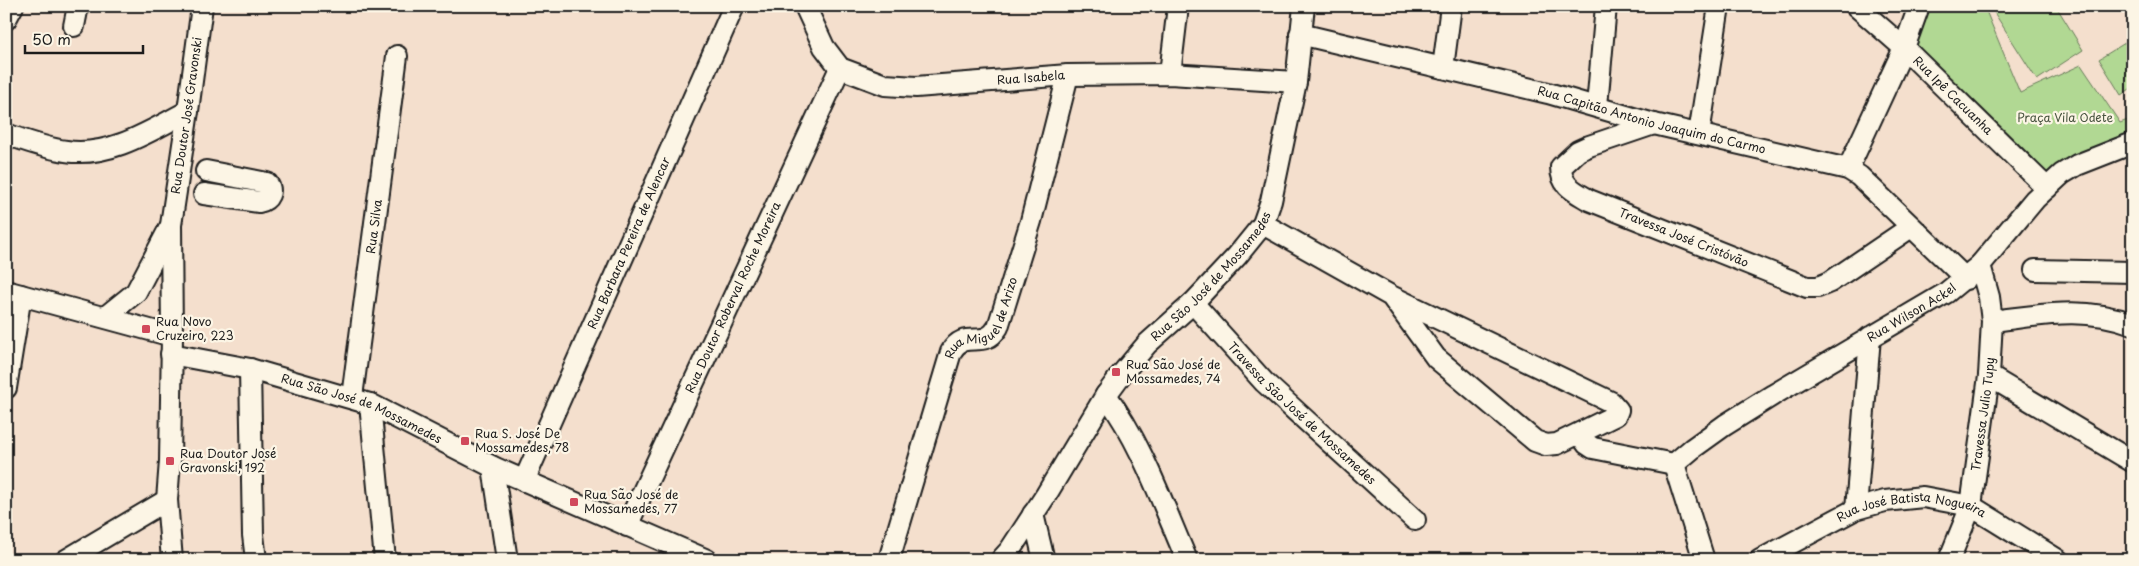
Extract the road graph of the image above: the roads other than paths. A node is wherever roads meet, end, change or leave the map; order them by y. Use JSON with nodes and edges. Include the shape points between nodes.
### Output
{"nodes":[{"id":1,"x":14,"y":6,"type":"edge"},
{"id":2,"x":202,"y":6,"type":"edge"},
{"id":3,"x":734,"y":6,"type":"edge"},
{"id":4,"x":805,"y":6,"type":"edge"},
{"id":5,"x":1178,"y":6,"type":"edge"},
{"id":6,"x":1304,"y":6,"type":"edge"},
{"id":7,"x":1451,"y":6,"type":"edge"},
{"id":8,"x":1606,"y":6,"type":"edge"},
{"id":9,"x":1719,"y":6,"type":"edge"},
{"id":10,"x":1856,"y":6,"type":"edge"},
{"id":11,"x":1919,"y":6,"type":"edge"},
{"id":12,"x":6,"y":18,"type":"edge"},
{"id":13,"x":1300,"y":34,"type":"junction"},
{"id":14,"x":1904,"y":48,"type":"junction"},
{"id":15,"x":397,"y":56,"type":"dead end"},
{"id":16,"x":840,"y":68,"type":"junction"},
{"id":17,"x":1443,"y":68,"type":"junction"},
{"id":18,"x":1170,"y":74,"type":"junction"},
{"id":19,"x":1068,"y":75,"type":"junction"},
{"id":20,"x":1296,"y":82,"type":"junction"},
{"id":21,"x":1597,"y":106,"type":"junction"},
{"id":22,"x":188,"y":111,"type":"junction"},
{"id":23,"x":1654,"y":124,"type":"junction"},
{"id":24,"x":6,"y":134,"type":"edge"},
{"id":25,"x":1700,"y":134,"type":"junction"},
{"id":26,"x":2133,"y":143,"type":"edge"},
{"id":27,"x":1848,"y":169,"type":"junction"},
{"id":28,"x":206,"y":170,"type":"dead end"},
{"id":29,"x":2047,"y":188,"type":"junction"},
{"id":30,"x":204,"y":194,"type":"dead end"},
{"id":31,"x":1263,"y":224,"type":"junction"},
{"id":32,"x":170,"y":225,"type":"junction"},
{"id":33,"x":1911,"y":227,"type":"junction"},
{"id":34,"x":2034,"y":270,"type":"dead end"},
{"id":35,"x":1973,"y":272,"type":"junction"},
{"id":36,"x":2133,"y":272,"type":"edge"},
{"id":37,"x":13,"y":293,"type":"edge"},
{"id":38,"x":1391,"y":296,"type":"junction"},
{"id":39,"x":1193,"y":303,"type":"junction"},
{"id":40,"x":105,"y":317,"type":"junction"},
{"id":41,"x":1992,"y":321,"type":"junction"},
{"id":42,"x":2133,"y":324,"type":"edge"},
{"id":43,"x":1870,"y":337,"type":"junction"},
{"id":44,"x":172,"y":345,"type":"junction"},
{"id":45,"x":250,"y":369,"type":"junction"},
{"id":46,"x":1989,"y":376,"type":"junction"},
{"id":47,"x":6,"y":388,"type":"edge"},
{"id":48,"x":1106,"y":395,"type":"junction"},
{"id":49,"x":361,"y":401,"type":"junction"},
{"id":50,"x":1580,"y":434,"type":"junction"},
{"id":51,"x":2133,"y":462,"type":"edge"},
{"id":52,"x":1674,"y":464,"type":"junction"},
{"id":53,"x":493,"y":467,"type":"junction"},
{"id":54,"x":524,"y":481,"type":"junction"},
{"id":55,"x":167,"y":500,"type":"junction"},
{"id":56,"x":1971,"y":506,"type":"junction"},
{"id":57,"x":1856,"y":510,"type":"junction"},
{"id":58,"x":1033,"y":514,"type":"junction"},
{"id":59,"x":1415,"y":520,"type":"dead end"},
{"id":60,"x":627,"y":526,"type":"junction"},
{"id":61,"x":66,"y":560,"type":"edge"},
{"id":62,"x":172,"y":560,"type":"edge"},
{"id":63,"x":256,"y":560,"type":"edge"},
{"id":64,"x":385,"y":560,"type":"edge"},
{"id":65,"x":507,"y":560,"type":"edge"},
{"id":66,"x":707,"y":560,"type":"edge"},
{"id":67,"x":889,"y":560,"type":"edge"},
{"id":68,"x":1002,"y":560,"type":"edge"},
{"id":69,"x":1044,"y":560,"type":"edge"},
{"id":70,"x":1187,"y":560,"type":"edge"},
{"id":71,"x":1704,"y":560,"type":"edge"},
{"id":72,"x":1760,"y":560,"type":"edge"},
{"id":73,"x":1949,"y":560,"type":"edge"},
{"id":74,"x":2058,"y":560,"type":"edge"}],
"edges":[{"from":1,"to":12,"type":"street"},
{"from":2,"to":22,"type":"street","name":"Rua Doutor José Gravonski"},
{"from":3,"to":54,"type":"street","name":"Rua Barbara Pereira de Alencar"},
{"from":4,"to":16,"type":"street","via":[[824,47]]},
{"from":5,"to":18,"type":"street"},
{"from":6,"to":13,"type":"street","name":"Rua São José de Mossamedes"},
{"from":7,"to":17,"type":"street"},
{"from":8,"to":21,"type":"street"},
{"from":9,"to":25,"type":"street"},
{"from":10,"to":14,"type":"street","name":"Rua Ipê Cacuanha"},
{"from":11,"to":14,"type":"street"},
{"from":13,"to":17,"type":"street","name":"Rua Capitão Antonio Joaquim do Carmo"},
{"from":13,"to":20,"type":"street","name":"Rua São José de Mossamedes"},
{"from":14,"to":27,"type":"street"},
{"from":14,"to":29,"type":"street","name":"Rua Ipê Cacuanha"},
{"from":15,"to":49,"type":"street","name":"Rua Silva"},
{"from":16,"to":19,"type":"street","name":"Rua Isabela","via":[[885,85],[916,87]]},
{"from":16,"to":60,"type":"street","name":"Rua Doutor Roberval Roche Moreira"},
{"from":17,"to":21,"type":"street","name":"Rua Capitão Antonio Joaquim do Carmo"},
{"from":18,"to":19,"type":"street","name":"Rua Isabela"},
{"from":18,"to":20,"type":"street","name":"Rua Isabela"},
{"from":19,"to":67,"type":"street","name":"Rua Miguel de Arizo","via":[[1031,221],[998,327],[985,340],[965,339],[951,352]]},
{"from":20,"to":31,"type":"street","name":"Rua São José de Mossamedes","via":[[1271,201]]},
{"from":21,"to":23,"type":"street","name":"Rua Capitão Antonio Joaquim do Carmo"},
{"from":22,"to":24,"type":"street","via":[[139,136],[97,150],[67,151]]},
{"from":22,"to":32,"type":"street","name":"Rua Doutor José Gravonski"},
{"from":23,"to":25,"type":"street","name":"Rua Capitão Antonio Joaquim do Carmo"},
{"from":23,"to":33,"type":"street","name":"Travessa José Cristóvão","via":[[1578,151],[1561,167],[1564,183],[1589,200],[1807,286],[1818,287],[1830,282]]},
{"from":25,"to":27,"type":"street","name":"Rua Capitão Antonio Joaquim do Carmo"},
{"from":26,"to":29,"type":"street","name":"Rua Wilson Ackel","via":[[2077,165]]},
{"from":27,"to":33,"type":"street","name":"Rua Capitão Antonio Joaquim do Carmo"},
{"from":28,"to":30,"type":"street","via":[[267,183],[270,193],[267,199],[259,202]]},
{"from":29,"to":35,"type":"street","name":"Rua Wilson Ackel"},
{"from":31,"to":38,"type":"street"},
{"from":31,"to":39,"type":"street","name":"Rua São José de Mossamedes","via":[[1238,256]]},
{"from":32,"to":40,"type":"street","name":"Rua Doutor José Gravonski","via":[[136,292]]},
{"from":32,"to":44,"type":"street","name":"Rua Doutor José Gravonski"},
{"from":33,"to":35,"type":"street","name":"Rua Capitão Antonio Joaquim do Carmo"},
{"from":34,"to":36,"type":"street"},
{"from":35,"to":41,"type":"street","name":"Travessa Julio Tupy","via":[[1989,297]]},
{"from":35,"to":43,"type":"street","name":"Rua Wilson Ackel","via":[[1946,292]]},
{"from":37,"to":40,"type":"street","name":"Rua São José de Mossamedes"},
{"from":37,"to":47,"type":"street"},
{"from":38,"to":50,"type":"street","via":[[1436,358],[1535,441],[1546,445],[1558,444]]},
{"from":38,"to":50,"type":"street","via":[[1611,402],[1618,410],[1612,418]]},
{"from":39,"to":48,"type":"street","name":"Rua São José de Mossamedes","via":[[1147,344]]},
{"from":39,"to":59,"type":"street","name":"Travessa São José de Mossamedes","via":[[1264,382]]},
{"from":40,"to":44,"type":"street","name":"Rua São José de Mossamedes"},
{"from":41,"to":42,"type":"street","via":[[2061,312],[2090,313]]},
{"from":41,"to":46,"type":"street","name":"Travessa Julio Tupy"},
{"from":43,"to":52,"type":"street","name":"Rua Wilson Ackel","via":[[1725,425]]},
{"from":43,"to":57,"type":"street"},
{"from":44,"to":45,"type":"street","name":"Rua São José de Mossamedes"},
{"from":44,"to":55,"type":"street","name":"Rua Doutor José Gravonski"},
{"from":45,"to":49,"type":"street","name":"Rua São José de Mossamedes"},
{"from":45,"to":63,"type":"street"},
{"from":46,"to":51,"type":"street"},
{"from":46,"to":56,"type":"street","name":"Travessa Julio Tupy"},
{"from":48,"to":58,"type":"street","name":"Rua São José de Mossamedes"},
{"from":48,"to":70,"type":"street","via":[[1132,435]]},
{"from":49,"to":53,"type":"street","name":"Rua São José de Mossamedes"},
{"from":49,"to":64,"type":"street","name":"Rua Silva"},
{"from":50,"to":52,"type":"street","via":[[1593,448]]},
{"from":52,"to":71,"type":"street"},
{"from":53,"to":54,"type":"street","name":"Rua São José de Mossamedes"},
{"from":53,"to":65,"type":"street"},
{"from":54,"to":60,"type":"street","name":"Rua São José de Mossamedes"},
{"from":55,"to":61,"type":"street"},
{"from":55,"to":62,"type":"street","name":"Rua Doutor José Gravonski"},
{"from":56,"to":57,"type":"street","name":"Rua José Batista Nogueira","via":[[1923,497],[1885,501]]},
{"from":56,"to":73,"type":"street","name":"Travessa Julio Tupy"},
{"from":56,"to":74,"type":"street","name":"Rua José Batista Nogueira"},
{"from":57,"to":72,"type":"street","name":"Rua José Batista Nogueira"},
{"from":58,"to":68,"type":"street","name":"Rua São José de Mossamedes"},
{"from":58,"to":69,"type":"street"},
{"from":60,"to":66,"type":"street","name":"Rua São José de Mossamedes"}]}
